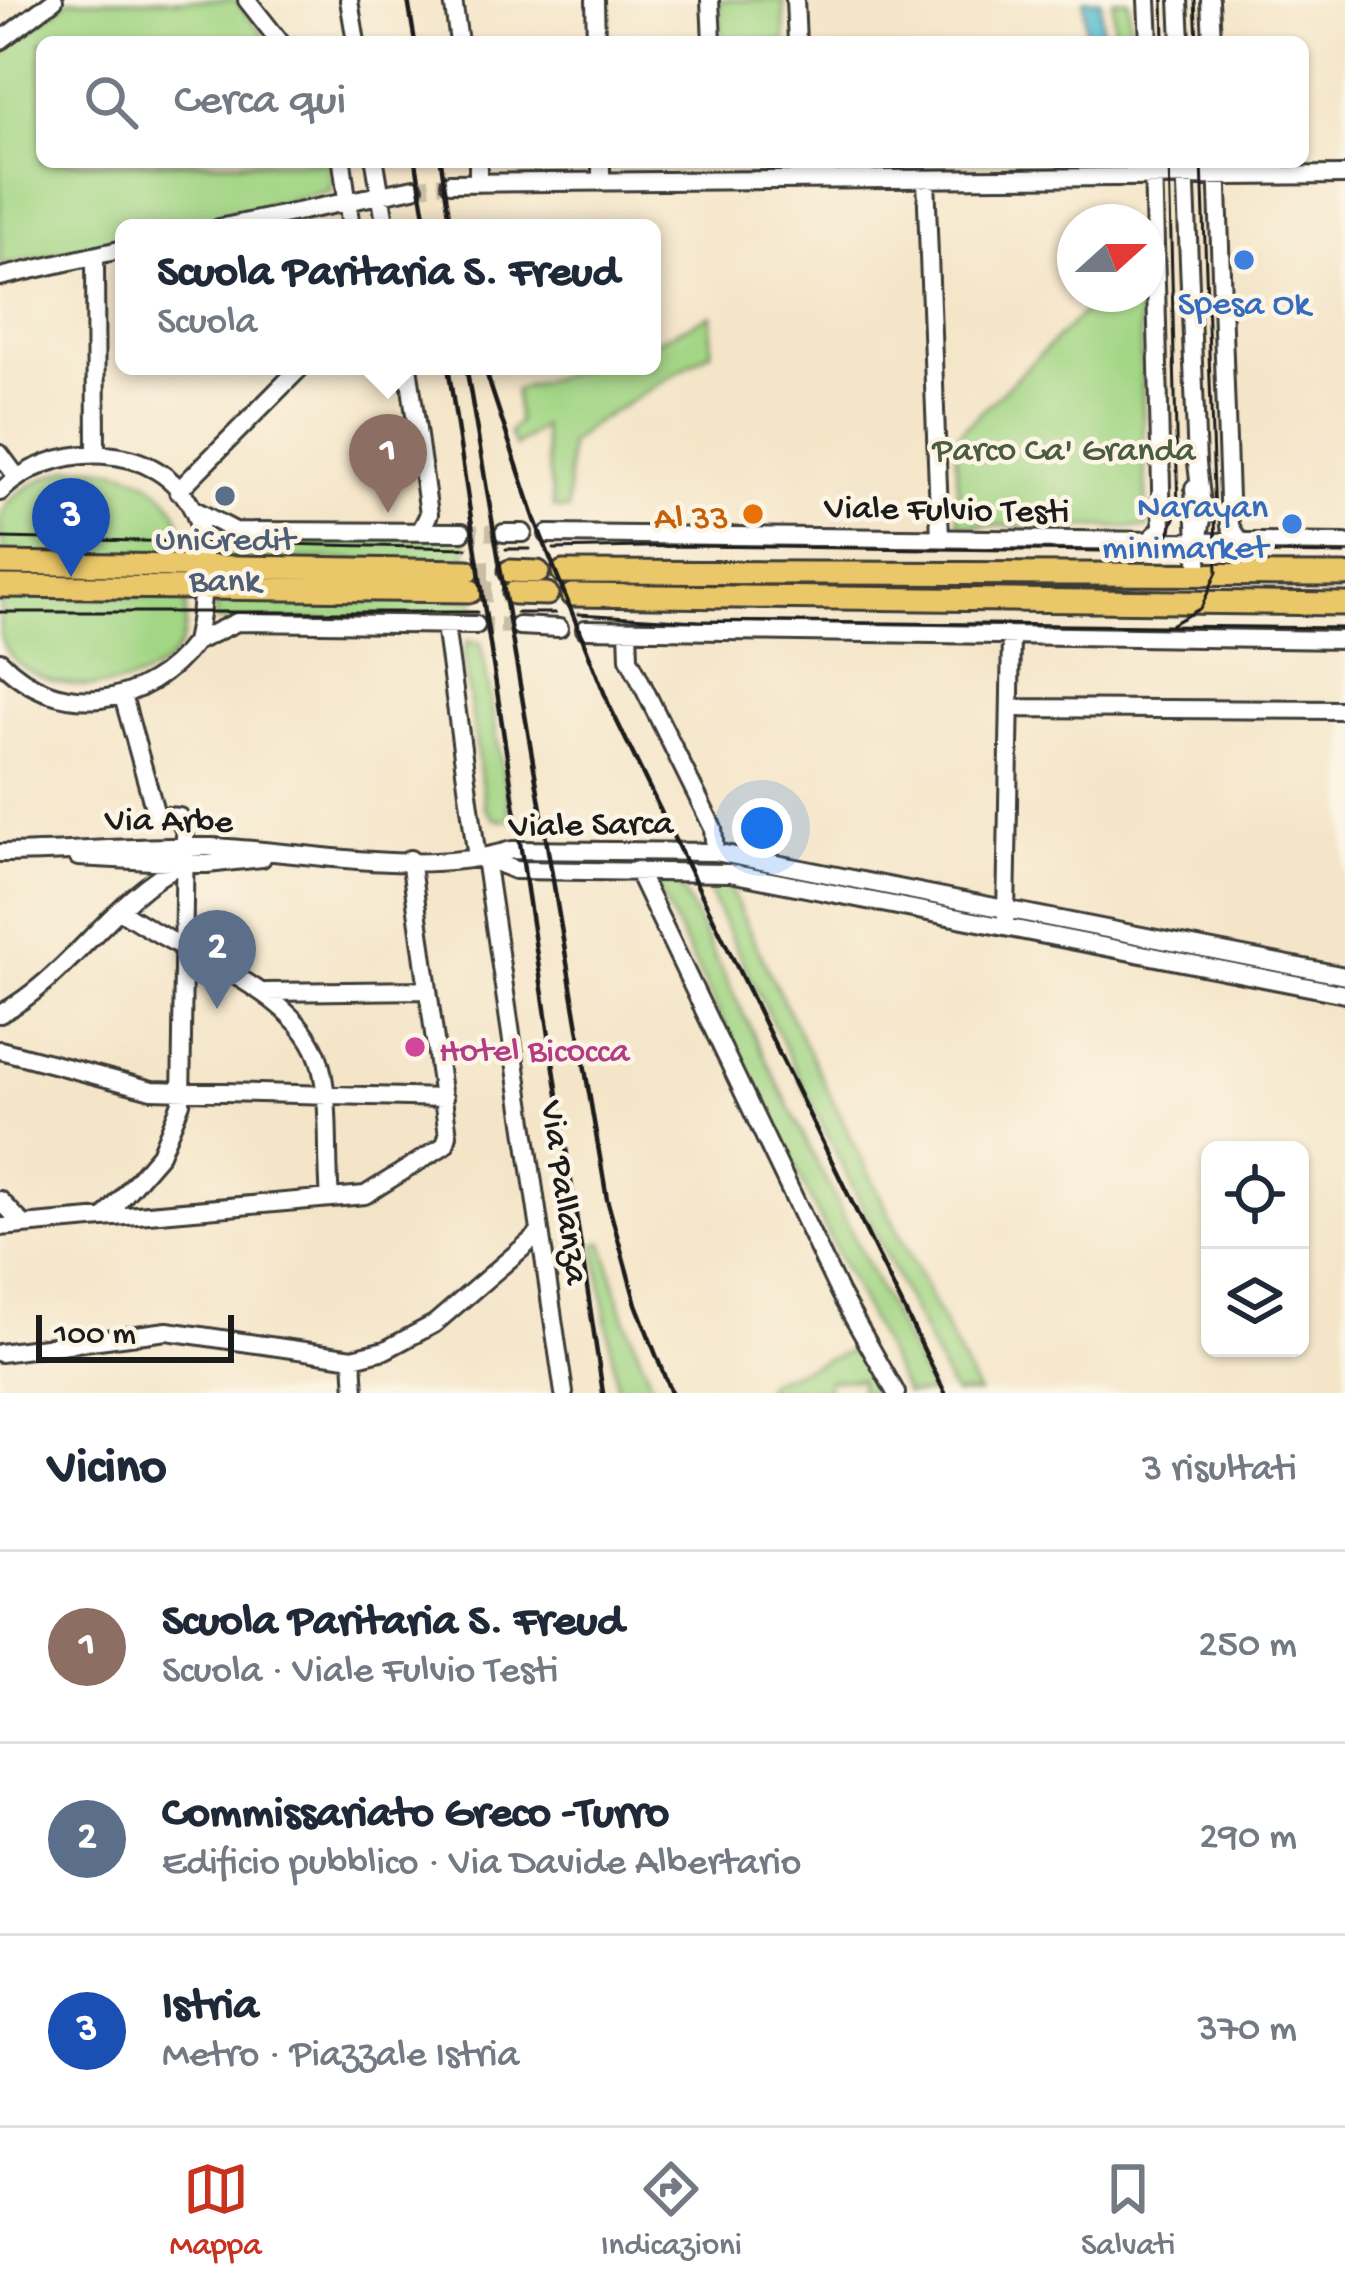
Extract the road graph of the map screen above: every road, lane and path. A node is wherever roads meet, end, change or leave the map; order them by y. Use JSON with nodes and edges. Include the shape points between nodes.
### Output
{"nodes":[{"id":1,"x":54,"y":0,"type":"edge"},
{"id":2,"x":247,"y":0,"type":"edge"},
{"id":3,"x":349,"y":0,"type":"edge"},
{"id":4,"x":453,"y":0,"type":"edge"},
{"id":5,"x":595,"y":0,"type":"edge"},
{"id":6,"x":710,"y":0,"type":"edge"},
{"id":7,"x":795,"y":0,"type":"edge"},
{"id":8,"x":1147,"y":0,"type":"edge"},
{"id":9,"x":1179,"y":0,"type":"edge"},
{"id":10,"x":1210,"y":0,"type":"edge"},
{"id":11,"x":275,"y":36,"type":"edge"},
{"id":12,"x":355,"y":36,"type":"edge"},
{"id":13,"x":459,"y":36,"type":"edge"},
{"id":14,"x":596,"y":36,"type":"edge"},
{"id":15,"x":712,"y":36,"type":"edge"},
{"id":16,"x":797,"y":36,"type":"edge"},
{"id":17,"x":1149,"y":36,"type":"edge"},
{"id":18,"x":1180,"y":36,"type":"edge"},
{"id":19,"x":1212,"y":36,"type":"edge"},
{"id":20,"x":0,"y":41,"type":"edge"},
{"id":21,"x":343,"y":168,"type":"edge"},
{"id":22,"x":376,"y":168,"type":"edge"},
{"id":23,"x":478,"y":168,"type":"edge"},
{"id":24,"x":601,"y":168,"type":"edge"},
{"id":25,"x":1217,"y":169,"type":"edge"},
{"id":26,"x":1154,"y":170,"type":"edge"},
{"id":27,"x":1186,"y":170,"type":"edge"},
{"id":28,"x":716,"y":171,"type":"edge"},
{"id":29,"x":1345,"y":176,"type":"edge"},
{"id":30,"x":926,"y":179,"type":"junction"},
{"id":31,"x":601,"y":182,"type":"junction"},
{"id":32,"x":450,"y":183,"type":"tunnel mouth"},
{"id":33,"x":478,"y":183,"type":"junction"},
{"id":34,"x":414,"y":188,"type":"tunnel mouth"},
{"id":35,"x":380,"y":193,"type":"junction"},
{"id":36,"x":347,"y":199,"type":"junction"},
{"id":37,"x":259,"y":219,"type":"edge"},
{"id":38,"x":350,"y":219,"type":"edge"},
{"id":39,"x":384,"y":219,"type":"edge"},
{"id":40,"x":115,"y":251,"type":"edge"},
{"id":41,"x":95,"y":256,"type":"junction"},
{"id":42,"x":0,"y":278,"type":"edge"},
{"id":43,"x":293,"y":375,"type":"edge"},
{"id":44,"x":409,"y":375,"type":"edge"},
{"id":45,"x":0,"y":454,"type":"edge"},
{"id":46,"x":96,"y":454,"type":"junction"},
{"id":47,"x":17,"y":477,"type":"junction"},
{"id":48,"x":178,"y":491,"type":"junction"},
{"id":49,"x":0,"y":492,"type":"edge"},
{"id":50,"x":192,"y":509,"type":"junction"},
{"id":51,"x":420,"y":532,"type":"junction"},
{"id":52,"x":462,"y":532,"type":"tunnel mouth"},
{"id":53,"x":548,"y":534,"type":"dead end"},
{"id":54,"x":940,"y":538,"type":"junction"},
{"id":55,"x":1149,"y":541,"type":"junction"},
{"id":56,"x":1198,"y":541,"type":"junction"},
{"id":57,"x":1239,"y":541,"type":"junction"},
{"id":58,"x":1345,"y":543,"type":"edge"},
{"id":59,"x":0,"y":563,"type":"edge"},
{"id":60,"x":538,"y":572,"type":"dead end"},
{"id":61,"x":563,"y":572,"type":"dead end"},
{"id":62,"x":1199,"y":574,"type":"junction"},
{"id":63,"x":1345,"y":575,"type":"edge"},
{"id":64,"x":200,"y":577,"type":"junction"},
{"id":65,"x":469,"y":581,"type":"tunnel mouth"},
{"id":66,"x":0,"y":586,"type":"edge"},
{"id":67,"x":547,"y":594,"type":"dead end"},
{"id":68,"x":572,"y":595,"type":"dead end"},
{"id":69,"x":1199,"y":603,"type":"junction"},
{"id":70,"x":1345,"y":604,"type":"edge"},
{"id":71,"x":445,"y":625,"type":"junction"},
{"id":72,"x":476,"y":625,"type":"tunnel mouth"},
{"id":73,"x":519,"y":626,"type":"tunnel mouth"},
{"id":74,"x":560,"y":628,"type":"dead end"},
{"id":75,"x":585,"y":629,"type":"dead end"},
{"id":76,"x":628,"y":630,"type":"junction"},
{"id":77,"x":1011,"y":636,"type":"junction"},
{"id":78,"x":1345,"y":640,"type":"edge"},
{"id":79,"x":195,"y":643,"type":"junction"},
{"id":80,"x":2,"y":666,"type":"edge"},
{"id":81,"x":123,"y":696,"type":"junction"},
{"id":82,"x":1011,"y":708,"type":"junction"},
{"id":83,"x":1345,"y":710,"type":"edge"},
{"id":84,"x":156,"y":815,"type":"junction"},
{"id":85,"x":715,"y":852,"type":"junction"},
{"id":86,"x":0,"y":853,"type":"edge"},
{"id":87,"x":144,"y":854,"type":"junction"},
{"id":88,"x":184,"y":855,"type":"junction"},
{"id":89,"x":481,"y":858,"type":"junction"},
{"id":90,"x":410,"y":859,"type":"junction"},
{"id":91,"x":637,"y":870,"type":"junction"},
{"id":92,"x":120,"y":910,"type":"junction"},
{"id":93,"x":1006,"y":917,"type":"junction"},
{"id":94,"x":183,"y":951,"type":"junction"},
{"id":95,"x":1345,"y":976,"type":"edge"},
{"id":96,"x":428,"y":990,"type":"junction"},
{"id":97,"x":266,"y":992,"type":"junction"},
{"id":98,"x":1345,"y":994,"type":"edge"},
{"id":99,"x":0,"y":1014,"type":"edge"},
{"id":100,"x":0,"y":1050,"type":"edge"},
{"id":101,"x":182,"y":1094,"type":"junction"},
{"id":102,"x":324,"y":1096,"type":"junction"},
{"id":103,"x":444,"y":1097,"type":"junction"},
{"id":104,"x":330,"y":1198,"type":"junction"},
{"id":105,"x":0,"y":1199,"type":"edge"},
{"id":106,"x":108,"y":1214,"type":"junction"},
{"id":107,"x":21,"y":1222,"type":"junction"},
{"id":108,"x":0,"y":1226,"type":"edge"},
{"id":109,"x":540,"y":1232,"type":"junction"},
{"id":110,"x":0,"y":1353,"type":"edge"},
{"id":111,"x":353,"y":1358,"type":"junction"},
{"id":112,"x":559,"y":1390,"type":"edge"},
{"id":113,"x":355,"y":1393,"type":"edge"},
{"id":114,"x":896,"y":1393,"type":"edge"}],
"edges":[{"from":1,"to":20,"type":"street"},
{"from":2,"to":11,"type":"street"},
{"from":3,"to":12,"type":"street"},
{"from":4,"to":13,"type":"street"},
{"from":5,"to":14,"type":"street"},
{"from":6,"to":15,"type":"street"},
{"from":7,"to":16,"type":"street"},
{"from":8,"to":17,"type":"street"},
{"from":9,"to":18,"type":"street"},
{"from":10,"to":19,"type":"street"},
{"from":21,"to":36,"type":"street"},
{"from":22,"to":35,"type":"street"},
{"from":23,"to":33,"type":"street"},
{"from":24,"to":31,"type":"street"},
{"from":25,"to":27,"type":"street"},
{"from":25,"to":29,"type":"street"},
{"from":25,"to":57,"type":"street","via":[[1230,526]]},
{"from":26,"to":27,"type":"street"},
{"from":26,"to":30,"type":"street"},
{"from":26,"to":55,"type":"street","via":[[1162,528]]},
{"from":27,"to":56,"type":"street","via":[[1203,508]]},
{"from":28,"to":30,"type":"street"},
{"from":28,"to":31,"type":"street"},
{"from":30,"to":54,"type":"street"},
{"from":31,"to":33,"type":"street"},
{"from":32,"to":33,"type":"street"},
{"from":34,"to":35,"type":"street"},
{"from":35,"to":36,"type":"street"},
{"from":35,"to":39,"type":"street"},
{"from":36,"to":37,"type":"street"},
{"from":36,"to":38,"type":"street"},
{"from":40,"to":41,"type":"street"},
{"from":41,"to":42,"type":"street"},
{"from":41,"to":46,"type":"street"},
{"from":43,"to":48,"type":"street"},
{"from":44,"to":51,"type":"street","via":[[429,514]]},
{"from":45,"to":47,"type":"street"},
{"from":46,"to":47,"type":"street","via":[[54,459]]},
{"from":46,"to":48,"type":"street","via":[[136,462]]},
{"from":47,"to":49,"type":"street"},
{"from":48,"to":50,"type":"street"},
{"from":50,"to":51,"type":"street","via":[[235,531]]},
{"from":50,"to":64,"type":"street"},
{"from":51,"to":52,"type":"street"},
{"from":53,"to":54,"type":"street","name":"Viale Fulvio Testi"},
{"from":54,"to":55,"type":"street","name":"Viale Fulvio Testi"},
{"from":55,"to":56,"type":"street","name":"Viale Fulvio Testi"},
{"from":56,"to":57,"type":"street","name":"Viale Fulvio Testi"},
{"from":56,"to":62,"type":"street"},
{"from":57,"to":58,"type":"street","name":"Viale Fulvio Testi"},
{"from":59,"to":64,"type":"main road"},
{"from":60,"to":67,"type":"main road","via":[[512,582]]},
{"from":61,"to":62,"type":"main road","name":"Viale Fulvio Testi"},
{"from":62,"to":63,"type":"main road","name":"Viale Fulvio Testi"},
{"from":62,"to":69,"type":"main road"},
{"from":64,"to":65,"type":"main road"},
{"from":64,"to":66,"type":"main road"},
{"from":64,"to":79,"type":"street"},
{"from":68,"to":69,"type":"main road"},
{"from":69,"to":70,"type":"main road"},
{"from":71,"to":72,"type":"street"},
{"from":71,"to":79,"type":"street","via":[[237,622]]},
{"from":71,"to":89,"type":"street","name":"Via Pallanza"},
{"from":73,"to":74,"type":"street"},
{"from":75,"to":76,"type":"street"},
{"from":76,"to":77,"type":"street"},
{"from":76,"to":85,"type":"street","via":[[629,658],[713,828]]},
{"from":77,"to":78,"type":"street"},
{"from":77,"to":82,"type":"street"},
{"from":79,"to":81,"type":"street","via":[[164,676]]},
{"from":80,"to":81,"type":"street","via":[[57,696]]},
{"from":81,"to":84,"type":"street"},
{"from":82,"to":83,"type":"street"},
{"from":82,"to":93,"type":"street"},
{"from":84,"to":87,"type":"street"},
{"from":84,"to":88,"type":"street","via":[[179,817]]},
{"from":85,"to":89,"type":"street","name":"Viale Sarca","via":[[512,850]]},
{"from":85,"to":93,"type":"street","name":"Viale Sarca"},
{"from":86,"to":87,"type":"street","name":"Via Arbe"},
{"from":87,"to":88,"type":"street","name":"Via Arbe"},
{"from":87,"to":92,"type":"street"},
{"from":88,"to":90,"type":"street","name":"Via Arbe"},
{"from":88,"to":92,"type":"street"},
{"from":88,"to":94,"type":"street"},
{"from":89,"to":90,"type":"street","name":"Via Arbe"},
{"from":89,"to":91,"type":"street","name":"Viale Sarca","via":[[515,870]]},
{"from":89,"to":109,"type":"street","name":"Via Pallanza"},
{"from":90,"to":96,"type":"street"},
{"from":91,"to":93,"type":"street","name":"Viale Sarca","via":[[730,873]]},
{"from":91,"to":114,"type":"street","via":[[840,1294]]},
{"from":92,"to":94,"type":"street"},
{"from":92,"to":99,"type":"street","via":[[75,960]]},
{"from":93,"to":95,"type":"street","name":"Viale Sarca"},
{"from":93,"to":98,"type":"street","name":"Viale Sarca"},
{"from":94,"to":97,"type":"street"},
{"from":94,"to":101,"type":"street"},
{"from":96,"to":97,"type":"street"},
{"from":96,"to":103,"type":"street"},
{"from":97,"to":102,"type":"street","via":[[309,1040]]},
{"from":100,"to":101,"type":"street"},
{"from":101,"to":102,"type":"street"},
{"from":101,"to":106,"type":"street","via":[[160,1154]]},
{"from":102,"to":103,"type":"street"},
{"from":102,"to":104,"type":"street"},
{"from":103,"to":104,"type":"street","via":[[448,1140],[374,1193]]},
{"from":104,"to":106,"type":"street"},
{"from":105,"to":107,"type":"street"},
{"from":106,"to":107,"type":"street"},
{"from":107,"to":108,"type":"street"},
{"from":109,"to":111,"type":"street","via":[[434,1324]]},
{"from":109,"to":112,"type":"street","name":"Via Pallanza"},
{"from":110,"to":111,"type":"street","via":[[166,1331]]},
{"from":111,"to":113,"type":"street"}]}
